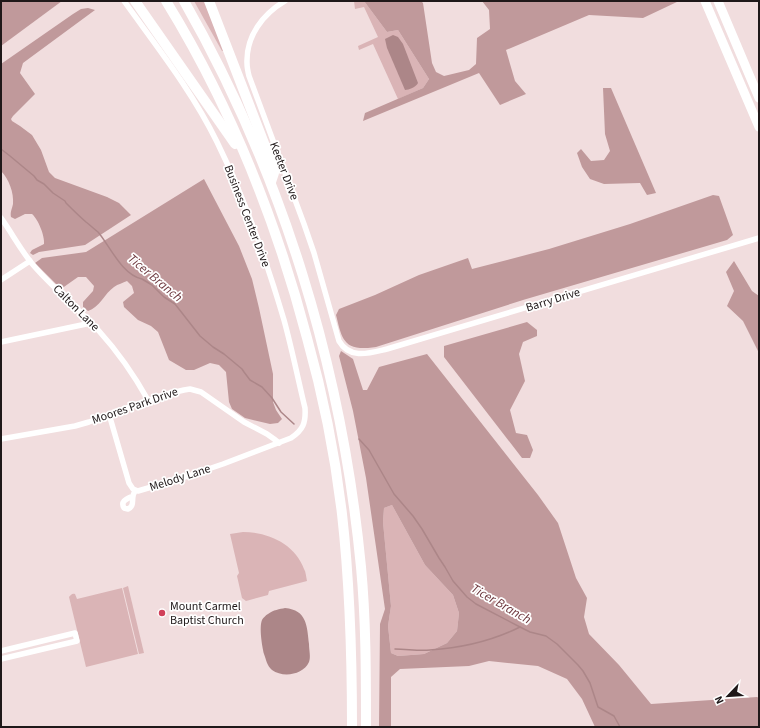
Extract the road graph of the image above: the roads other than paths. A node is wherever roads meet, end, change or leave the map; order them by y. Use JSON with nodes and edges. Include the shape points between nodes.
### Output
{"nodes":[{"id":1,"x":124,"y":1,"type":"edge"},
{"id":2,"x":135,"y":1,"type":"edge"},
{"id":3,"x":166,"y":1,"type":"edge"},
{"id":4,"x":184,"y":1,"type":"edge"},
{"id":5,"x":209,"y":1,"type":"edge"},
{"id":6,"x":285,"y":1,"type":"edge"},
{"id":7,"x":705,"y":1,"type":"edge"},
{"id":8,"x":712,"y":1,"type":"edge"},
{"id":9,"x":718,"y":1,"type":"edge"},
{"id":10,"x":729,"y":27,"type":"junction"},
{"id":11,"x":759,"y":98,"type":"edge"},
{"id":12,"x":759,"y":127,"type":"edge"},
{"id":13,"x":247,"y":161,"type":"junction"},
{"id":14,"x":270,"y":182,"type":"junction"},
{"id":15,"x":1,"y":218,"type":"edge"},
{"id":16,"x":759,"y":238,"type":"edge"},
{"id":17,"x":30,"y":262,"type":"junction"},
{"id":18,"x":1,"y":280,"type":"edge"},
{"id":19,"x":91,"y":323,"type":"junction"},
{"id":20,"x":1,"y":342,"type":"edge"},
{"id":21,"x":346,"y":349,"type":"joint"},
{"id":22,"x":148,"y":400,"type":"junction"},
{"id":23,"x":109,"y":414,"type":"junction"},
{"id":24,"x":1,"y":439,"type":"edge"},
{"id":25,"x":279,"y":443,"type":"junction"},
{"id":26,"x":1,"y":651,"type":"edge"},
{"id":27,"x":1,"y":659,"type":"edge"},
{"id":28,"x":352,"y":727,"type":"edge"},
{"id":29,"x":366,"y":727,"type":"edge"}],
"edges":[{"from":1,"to":25,"type":"street","name":"Business Center Drive","via":[[192,97],[217,141],[254,228],[284,320],[305,408],[305,420],[300,431]]},
{"from":2,"to":13,"type":"highway"},
{"from":3,"to":13,"type":"highway","via":[[205,70]]},
{"from":4,"to":14,"type":"highway","via":[[243,115]]},
{"from":5,"to":14,"type":"highway","via":[[274,169]]},
{"from":6,"to":21,"type":"street","name":"Keeter Drive","via":[[270,11],[258,26],[248,53],[249,76],[307,232],[339,341]]},
{"from":7,"to":12,"type":"main road"},
{"from":8,"to":10,"type":"main road","via":[[722,22]]},
{"from":9,"to":10,"type":"main road"},
{"from":10,"to":11,"type":"main road"},
{"from":13,"to":28,"type":"highway","via":[[296,298],[330,435],[342,513],[349,586]]},
{"from":14,"to":29,"type":"highway","via":[[311,304],[332,382],[343,440],[354,505],[361,573]]},
{"from":15,"to":17,"type":"street","name":"Calton Lane"},
{"from":16,"to":21,"type":"street","name":"Barry Drive","via":[[387,349],[364,354]]},
{"from":17,"to":18,"type":"street"},
{"from":17,"to":19,"type":"street","name":"Calton Lane"},
{"from":19,"to":20,"type":"street"},
{"from":19,"to":22,"type":"street","name":"Calton Lane","via":[[131,371]]},
{"from":22,"to":23,"type":"street","name":"Moores Park Drive"},
{"from":22,"to":25,"type":"street","name":"Moores Park Drive","via":[[184,390],[197,390]]},
{"from":23,"to":24,"type":"street","name":"Moores Park Drive","via":[[75,426]]},
{"from":23,"to":25,"type":"street","name":"Melody Lane","via":[[129,484],[134,493]]},
{"from":26,"to":27,"type":"street","via":[[75,633],[76,641]]}]}
